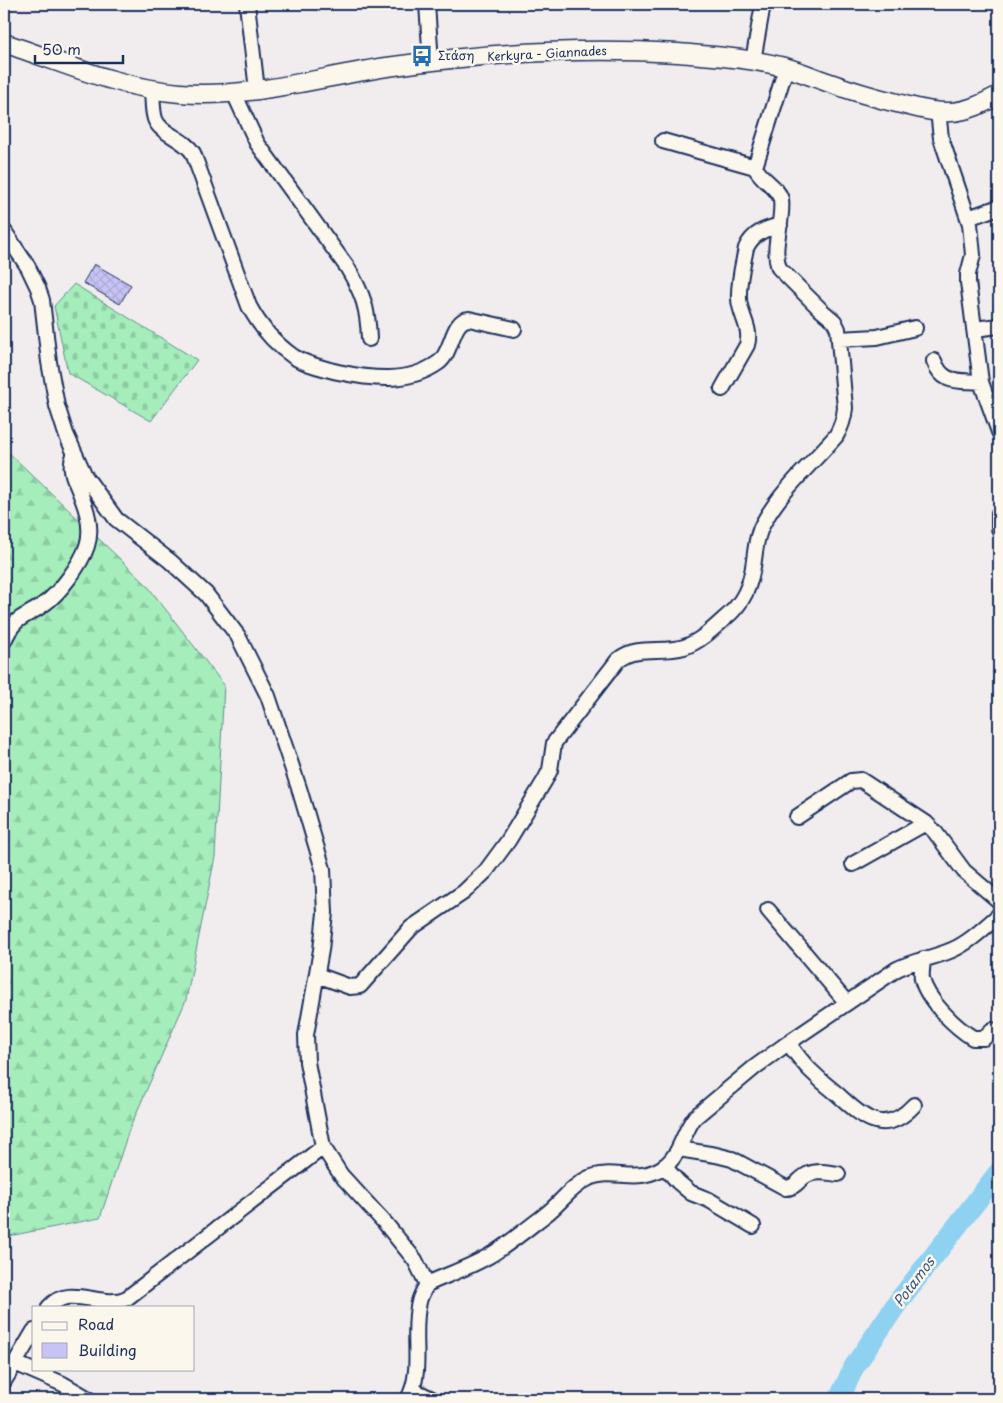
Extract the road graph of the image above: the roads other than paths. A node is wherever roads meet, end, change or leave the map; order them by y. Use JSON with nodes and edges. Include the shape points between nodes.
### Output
{"nodes":[{"id":1,"x":247,"y":4,"type":"edge"},
{"id":2,"x":427,"y":4,"type":"edge"},
{"id":3,"x":763,"y":4,"type":"edge"},
{"id":4,"x":4,"y":43,"type":"edge"},
{"id":5,"x":753,"y":61,"type":"junction"},
{"id":6,"x":431,"y":62,"type":"junction"},
{"id":7,"x":786,"y":68,"type":"junction"},
{"id":8,"x":152,"y":90,"type":"junction"},
{"id":9,"x":257,"y":90,"type":"junction"},
{"id":10,"x":234,"y":93,"type":"junction"},
{"id":11,"x":999,"y":95,"type":"edge"},
{"id":12,"x":938,"y":111,"type":"junction"},
{"id":13,"x":664,"y":141,"type":"dead end"},
{"id":14,"x":755,"y":167,"type":"junction"},
{"id":15,"x":999,"y":207,"type":"edge"},
{"id":16,"x":968,"y":218,"type":"junction"},
{"id":17,"x":780,"y":225,"type":"junction"},
{"id":18,"x":4,"y":231,"type":"edge"},
{"id":19,"x":999,"y":326,"type":"edge"},
{"id":20,"x":915,"y":328,"type":"dead end"},
{"id":21,"x":514,"y":329,"type":"dead end"},
{"id":22,"x":974,"y":329,"type":"junction"},
{"id":23,"x":839,"y":338,"type":"junction"},
{"id":24,"x":369,"y":339,"type":"dead end"},
{"id":25,"x":934,"y":361,"type":"dead end"},
{"id":26,"x":981,"y":382,"type":"junction"},
{"id":27,"x":722,"y":389,"type":"dead end"},
{"id":28,"x":999,"y":432,"type":"edge"},
{"id":29,"x":74,"y":455,"type":"junction"},
{"id":30,"x":999,"y":513,"type":"edge"},
{"id":31,"x":999,"y":529,"type":"edge"},
{"id":32,"x":4,"y":641,"type":"edge"},
{"id":33,"x":797,"y":817,"type":"dead end"},
{"id":34,"x":926,"y":824,"type":"junction"},
{"id":35,"x":853,"y":864,"type":"dead end"},
{"id":36,"x":999,"y":901,"type":"edge"},
{"id":37,"x":768,"y":910,"type":"dead end"},
{"id":38,"x":999,"y":914,"type":"edge"},
{"id":39,"x":923,"y":959,"type":"junction"},
{"id":40,"x":316,"y":975,"type":"junction"},
{"id":41,"x":847,"y":1003,"type":"junction"},
{"id":42,"x":992,"y":1030,"type":"dead end"},
{"id":43,"x":788,"y":1043,"type":"junction"},
{"id":44,"x":914,"y":1105,"type":"dead end"},
{"id":45,"x":323,"y":1148,"type":"junction"},
{"id":46,"x":679,"y":1149,"type":"junction"},
{"id":47,"x":664,"y":1166,"type":"junction"},
{"id":48,"x":838,"y":1174,"type":"dead end"},
{"id":49,"x":753,"y":1226,"type":"dead end"},
{"id":50,"x":427,"y":1284,"type":"junction"},
{"id":51,"x":50,"y":1306,"type":"edge"},
{"id":52,"x":32,"y":1334,"type":"edge"},
{"id":53,"x":15,"y":1363,"type":"junction"},
{"id":54,"x":4,"y":1381,"type":"edge"},
{"id":55,"x":410,"y":1395,"type":"edge"},
{"id":56,"x":89,"y":1399,"type":"edge"},
{"id":57,"x":432,"y":1399,"type":"edge"}],
"edges":[{"from":1,"to":9,"type":"street"},
{"from":2,"to":6,"type":"street"},
{"from":3,"to":5,"type":"street"},
{"from":4,"to":8,"type":"main road","name":"Kerkyra - Giannades","via":[[111,80]]},
{"from":5,"to":6,"type":"main road","name":"Kerkyra - Giannades","via":[[620,50],[546,52]]},
{"from":5,"to":7,"type":"main road","name":"Kerkyra - Giannades"},
{"from":6,"to":9,"type":"main road","name":"Kerkyra - Giannades"},
{"from":7,"to":12,"type":"main road","name":"Kerkyra - Giannades","via":[[865,95]]},
{"from":7,"to":14,"type":"street"},
{"from":8,"to":10,"type":"main road","name":"Kerkyra - Giannades"},
{"from":8,"to":21,"type":"street","via":[[155,120],[193,153],[248,306],[272,340],[296,358],[360,377],[404,377],[427,370],[443,359],[462,320]]},
{"from":9,"to":10,"type":"main road","name":"Kerkyra - Giannades"},
{"from":10,"to":24,"type":"street","via":[[257,143],[360,289],[366,307]]},
{"from":11,"to":12,"type":"main road","name":"Kerkyra - Giannades","via":[[964,110]]},
{"from":12,"to":16,"type":"street","via":[[941,138]]},
{"from":13,"to":14,"type":"street"},
{"from":14,"to":17,"type":"street","via":[[758,174],[779,193],[782,205]]},
{"from":15,"to":16,"type":"street"},
{"from":16,"to":22,"type":"street","via":[[973,255],[968,274]]},
{"from":17,"to":23,"type":"street","via":[[776,260],[779,268],[834,320]]},
{"from":17,"to":27,"type":"street","via":[[756,235],[746,248],[739,299],[749,338]]},
{"from":18,"to":29,"type":"street","via":[[28,267],[42,300],[57,406]]},
{"from":19,"to":22,"type":"street"},
{"from":20,"to":23,"type":"street","via":[[878,337]]},
{"from":22,"to":26,"type":"street"},
{"from":23,"to":40,"type":"street","via":[[845,408],[842,426],[764,520],[756,540],[749,584],[740,604],[725,619],[683,647],[636,651],[618,660],[554,743],[545,780],[508,842],[486,871],[464,892],[411,928],[360,986],[350,987]]},
{"from":25,"to":26,"type":"street","via":[[943,377]]},
{"from":26,"to":28,"type":"street"},
{"from":29,"to":32,"type":"street","via":[[71,471],[88,518],[86,547],[71,576],[45,604],[21,617]]},
{"from":29,"to":40,"type":"street","via":[[116,520],[206,594],[238,636],[268,696],[323,869],[324,913]]},
{"from":30,"to":31,"type":"street"},
{"from":33,"to":34,"type":"street","via":[[858,779]]},
{"from":34,"to":35,"type":"street"},
{"from":34,"to":36,"type":"street","via":[[964,871]]},
{"from":37,"to":41,"type":"street"},
{"from":38,"to":39,"type":"street","via":[[954,949]]},
{"from":39,"to":41,"type":"street","via":[[897,969]]},
{"from":39,"to":42,"type":"street","via":[[922,979],[941,1011],[973,1038],[984,1038]]},
{"from":40,"to":45,"type":"street","via":[[306,1034],[307,1062]]},
{"from":41,"to":43,"type":"street"},
{"from":43,"to":44,"type":"street","via":[[809,1070],[862,1116],[879,1122],[892,1121],[906,1114]]},
{"from":43,"to":46,"type":"street","via":[[695,1117],[687,1127]]},
{"from":45,"to":50,"type":"street","via":[[341,1175],[415,1260]]},
{"from":45,"to":51,"type":"street","via":[[127,1298],[115,1301],[68,1296]]},
{"from":46,"to":47,"type":"street"},
{"from":46,"to":48,"type":"street","via":[[732,1159],[786,1188],[813,1172]]},
{"from":47,"to":49,"type":"street","via":[[691,1193]]},
{"from":47,"to":50,"type":"street","via":[[634,1177],[607,1175],[589,1178],[550,1212],[488,1256]]},
{"from":50,"to":55,"type":"street","via":[[419,1302]]},
{"from":52,"to":53,"type":"street"},
{"from":53,"to":54,"type":"street"},
{"from":53,"to":56,"type":"street"},
{"from":55,"to":57,"type":"street"}]}
